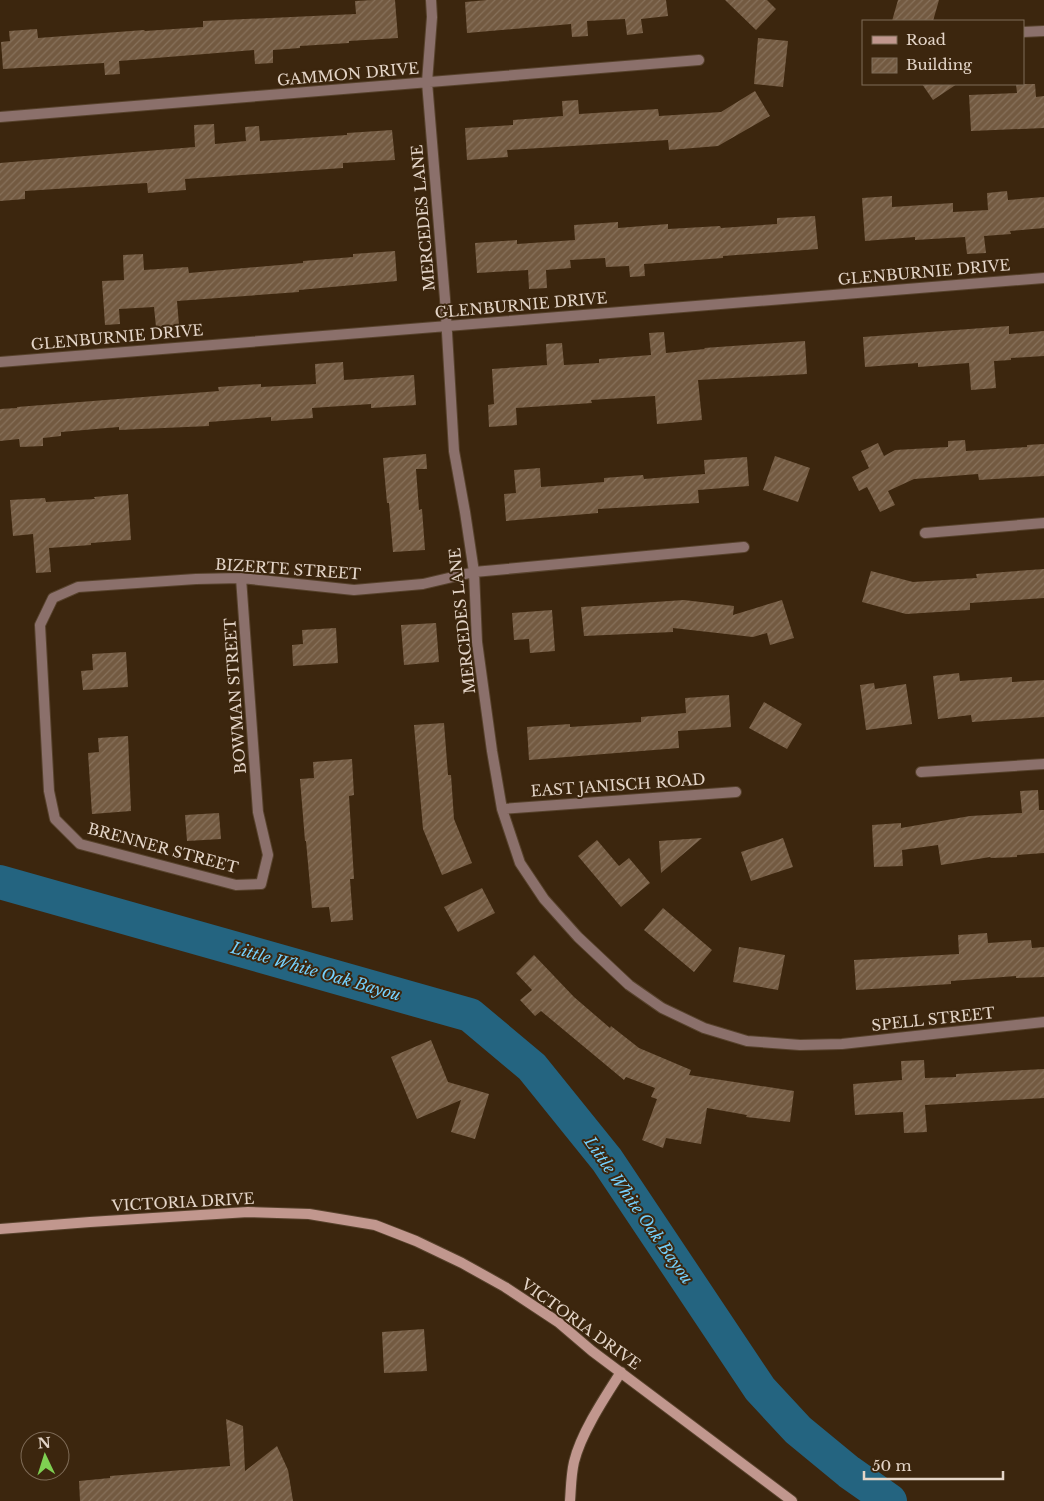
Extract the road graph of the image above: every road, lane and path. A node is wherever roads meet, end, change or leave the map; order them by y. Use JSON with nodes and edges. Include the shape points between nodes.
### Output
{"nodes":[{"id":1,"x":431,"y":0,"type":"edge"},
{"id":2,"x":1044,"y":31,"type":"edge"},
{"id":3,"x":1024,"y":32,"type":"edge"},
{"id":4,"x":699,"y":60,"type":"dead end"},
{"id":5,"x":427,"y":82,"type":"junction"},
{"id":6,"x":0,"y":118,"type":"edge"},
{"id":7,"x":1044,"y":278,"type":"edge"},
{"id":8,"x":446,"y":326,"type":"junction"},
{"id":9,"x":0,"y":362,"type":"edge"},
{"id":10,"x":1044,"y":523,"type":"edge"},
{"id":11,"x":925,"y":533,"type":"dead end"},
{"id":12,"x":744,"y":547,"type":"dead end"},
{"id":13,"x":474,"y":572,"type":"junction"},
{"id":14,"x":241,"y":578,"type":"junction"},
{"id":15,"x":42,"y":668,"type":"joint"},
{"id":16,"x":1044,"y":764,"type":"edge"},
{"id":17,"x":921,"y":772,"type":"dead end"},
{"id":18,"x":736,"y":792,"type":"dead end"},
{"id":19,"x":502,"y":809,"type":"junction"},
{"id":20,"x":258,"y":812,"type":"joint"},
{"id":21,"x":1044,"y":1022,"type":"edge"},
{"id":22,"x":825,"y":1044,"type":"joint"},
{"id":23,"x":0,"y":1229,"type":"edge"},
{"id":24,"x":621,"y":1372,"type":"junction"},
{"id":25,"x":570,"y":1501,"type":"edge"},
{"id":26,"x":792,"y":1501,"type":"edge"}],
"edges":[{"from":1,"to":5,"type":"street","name":"MERCEDES LANE"},
{"from":2,"to":3,"type":"street"},
{"from":4,"to":5,"type":"street","name":"GAMMON DRIVE"},
{"from":5,"to":6,"type":"street","name":"GAMMON DRIVE"},
{"from":5,"to":8,"type":"street","name":"MERCEDES LANE"},
{"from":7,"to":8,"type":"street","name":"GLENBURNIE DRIVE"},
{"from":8,"to":9,"type":"street","name":"GLENBURNIE DRIVE"},
{"from":8,"to":13,"type":"street","name":"MERCEDES LANE","via":[[454,452]]},
{"from":10,"to":11,"type":"street"},
{"from":12,"to":13,"type":"street","name":"BIZERTE STREET"},
{"from":13,"to":14,"type":"street","name":"BIZERTE STREET","via":[[423,584],[354,590]]},
{"from":13,"to":19,"type":"street","name":"MERCEDES LANE","via":[[477,642]]},
{"from":14,"to":15,"type":"street","name":"BIZERTE STREET","via":[[78,587],[53,598],[40,625]]},
{"from":14,"to":20,"type":"street","name":"BOWMAN STREET"},
{"from":15,"to":20,"type":"street","name":"BRENNER STREET","via":[[49,791],[55,819],[80,844],[236,885],[260,884],[268,855]]},
{"from":16,"to":17,"type":"street"},
{"from":18,"to":19,"type":"street","name":"EAST JANISCH ROAD"},
{"from":19,"to":22,"type":"street","name":"MERCEDES LANE","via":[[520,863],[544,899],[578,937],[629,985],[662,1008],[704,1028],[747,1041]]},
{"from":21,"to":22,"type":"street","name":"SPELL STREET"},
{"from":23,"to":24,"type":"street","name":"VICTORIA DRIVE","via":[[248,1212],[309,1214],[374,1225],[416,1240],[505,1287],[558,1322]]},
{"from":24,"to":25,"type":"street","via":[[599,1407],[574,1461]]},
{"from":24,"to":26,"type":"street","name":"VICTORIA DRIVE"}]}
